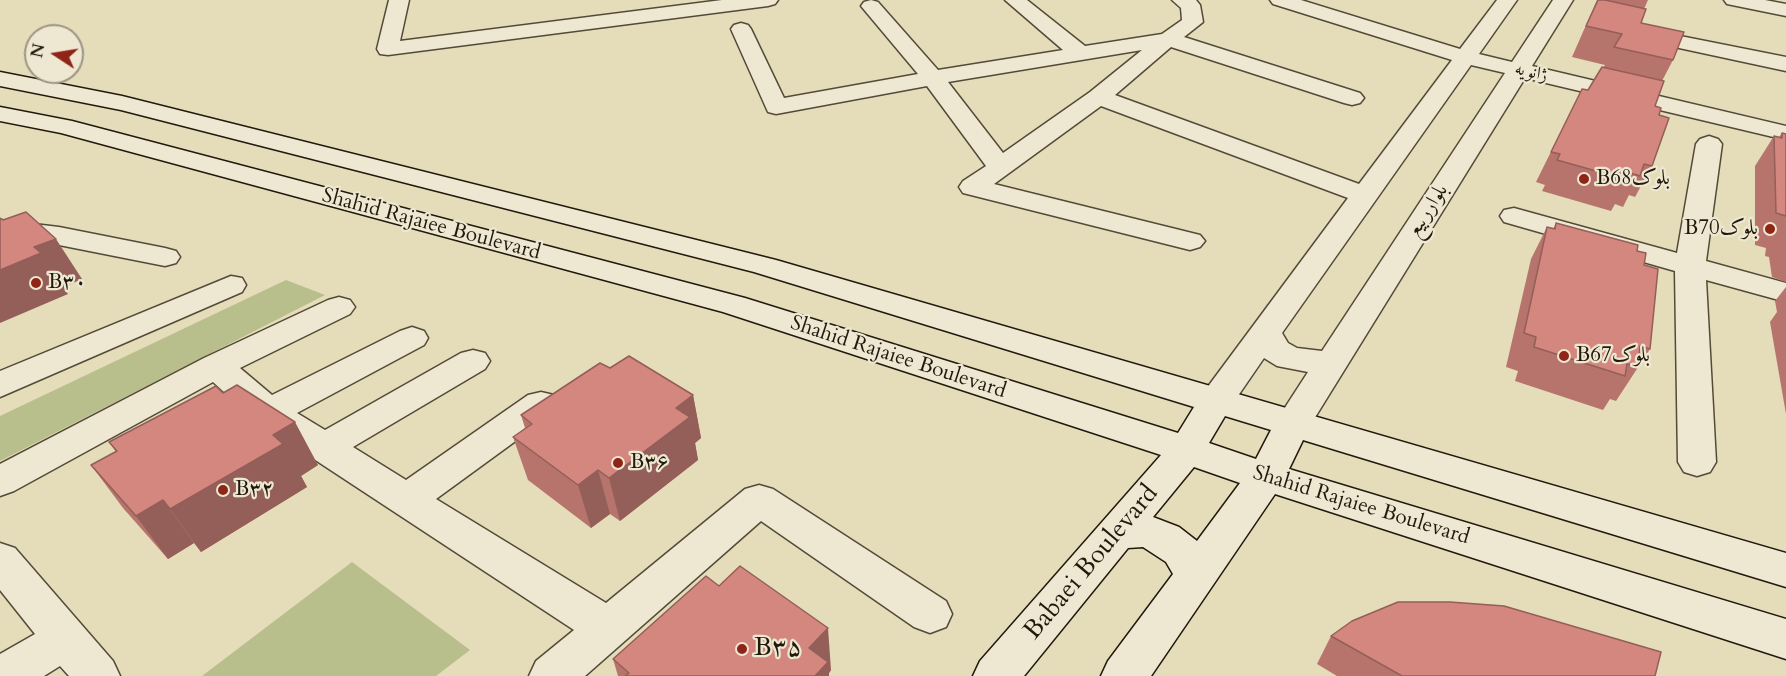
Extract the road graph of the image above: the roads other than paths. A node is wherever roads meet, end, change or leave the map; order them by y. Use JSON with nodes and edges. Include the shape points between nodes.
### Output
{"nodes":[{"id":1,"x":399,"y":0,"type":"edge"},
{"id":2,"x":768,"y":0,"type":"edge"},
{"id":3,"x":1015,"y":0,"type":"edge"},
{"id":4,"x":1182,"y":0,"type":"edge"},
{"id":5,"x":1280,"y":0,"type":"edge"},
{"id":6,"x":1507,"y":0,"type":"edge"},
{"id":7,"x":1563,"y":0,"type":"edge"},
{"id":8,"x":1732,"y":0,"type":"edge"},
{"id":9,"x":736,"y":2,"type":"edge"},
{"id":10,"x":871,"y":6,"type":"dead end"},
{"id":11,"x":1786,"y":10,"type":"edge"},
{"id":12,"x":1721,"y":21,"type":"dead end"},
{"id":13,"x":1611,"y":27,"type":"edge"},
{"id":14,"x":741,"y":29,"type":"dead end"},
{"id":15,"x":1168,"y":39,"type":"junction"},
{"id":16,"x":1080,"y":53,"type":"junction"},
{"id":17,"x":1464,"y":57,"type":"junction"},
{"id":18,"x":1786,"y":64,"type":"edge"},
{"id":19,"x":1519,"y":70,"type":"junction"},
{"id":20,"x":933,"y":78,"type":"junction"},
{"id":21,"x":0,"y":79,"type":"edge"},
{"id":22,"x":1098,"y":97,"type":"junction"},
{"id":23,"x":1352,"y":98,"type":"dead end"},
{"id":24,"x":0,"y":114,"type":"edge"},
{"id":25,"x":1786,"y":133,"type":"edge"},
{"id":26,"x":1709,"y":144,"type":"dead end"},
{"id":27,"x":1000,"y":167,"type":"junction"},
{"id":28,"x":1365,"y":195,"type":"junction"},
{"id":29,"x":1514,"y":216,"type":"dead end"},
{"id":30,"x":0,"y":229,"type":"edge"},
{"id":31,"x":1190,"y":241,"type":"dead end"},
{"id":32,"x":165,"y":257,"type":"dead end"},
{"id":33,"x":1690,"y":266,"type":"junction"},
{"id":34,"x":231,"y":285,"type":"dead end"},
{"id":35,"x":1786,"y":293,"type":"edge"},
{"id":36,"x":339,"y":307,"type":"dead end"},
{"id":37,"x":1265,"y":333,"type":"junction"},
{"id":38,"x":412,"y":338,"type":"dead end"},
{"id":39,"x":1331,"y":360,"type":"junction"},
{"id":40,"x":473,"y":361,"type":"dead end"},
{"id":41,"x":216,"y":366,"type":"junction"},
{"id":42,"x":0,"y":386,"type":"edge"},
{"id":43,"x":1216,"y":400,"type":"junction"},
{"id":44,"x":541,"y":404,"type":"edge"},
{"id":45,"x":268,"y":412,"type":"junction"},
{"id":46,"x":1293,"y":423,"type":"junction"},
{"id":47,"x":324,"y":447,"type":"junction"},
{"id":48,"x":1187,"y":450,"type":"junction"},
{"id":49,"x":1697,"y":462,"type":"dead end"},
{"id":50,"x":1266,"y":477,"type":"junction"},
{"id":51,"x":0,"y":481,"type":"edge"},
{"id":52,"x":406,"y":500,"type":"junction"},
{"id":53,"x":1117,"y":533,"type":"junction"},
{"id":54,"x":1786,"y":570,"type":"edge"},
{"id":55,"x":1195,"y":577,"type":"junction"},
{"id":56,"x":7,"y":582,"type":"edge"},
{"id":57,"x":930,"y":614,"type":"dead end"},
{"id":58,"x":608,"y":628,"type":"junction"},
{"id":59,"x":65,"y":639,"type":"junction"},
{"id":60,"x":1786,"y":639,"type":"edge"},
{"id":61,"x":4,"y":676,"type":"edge"},
{"id":62,"x":97,"y":676,"type":"edge"},
{"id":63,"x":552,"y":676,"type":"edge"},
{"id":64,"x":996,"y":676,"type":"edge"},
{"id":65,"x":1124,"y":676,"type":"edge"}],
"edges":[{"from":1,"to":9,"type":"street","via":[[388,49]]},
{"from":2,"to":9,"type":"street"},
{"from":3,"to":16,"type":"street"},
{"from":4,"to":15,"type":"street","via":[[1190,5],[1193,22]]},
{"from":5,"to":17,"type":"street","name":"ژانویه"},
{"from":6,"to":17,"type":"street"},
{"from":7,"to":19,"type":"street","name":"بلوارربیع"},
{"from":8,"to":11,"type":"street"},
{"from":8,"to":12,"type":"street"},
{"from":10,"to":20,"type":"street"},
{"from":13,"to":18,"type":"street"},
{"from":14,"to":20,"type":"street","via":[[776,107]]},
{"from":15,"to":16,"type":"street"},
{"from":15,"to":22,"type":"street"},
{"from":15,"to":23,"type":"street"},
{"from":16,"to":20,"type":"street"},
{"from":17,"to":19,"type":"street","name":"ژانویه"},
{"from":17,"to":28,"type":"street"},
{"from":19,"to":25,"type":"street","name":"ژانویه"},
{"from":19,"to":39,"type":"street","name":"بلوارربیع"},
{"from":20,"to":27,"type":"street"},
{"from":21,"to":43,"type":"street","name":"Shahid Rajaiee Boulevard","via":[[122,103],[765,266]]},
{"from":22,"to":27,"type":"street"},
{"from":22,"to":28,"type":"street"},
{"from":24,"to":48,"type":"street","name":"Shahid Rajaiee Boulevard","via":[[74,129],[734,305]]},
{"from":26,"to":33,"type":"street"},
{"from":27,"to":31,"type":"street","via":[[973,187]]},
{"from":28,"to":37,"type":"street"},
{"from":29,"to":33,"type":"street"},
{"from":30,"to":32,"type":"street"},
{"from":33,"to":35,"type":"street"},
{"from":33,"to":49,"type":"street"},
{"from":34,"to":42,"type":"street"},
{"from":36,"to":41,"type":"street"},
{"from":37,"to":39,"type":"street","via":[[1276,351],[1289,358],[1319,363]]},
{"from":37,"to":43,"type":"street"},
{"from":38,"to":45,"type":"street"},
{"from":39,"to":46,"type":"street","name":"بلوارربیع"},
{"from":40,"to":47,"type":"street"},
{"from":41,"to":45,"type":"street"},
{"from":41,"to":51,"type":"street"},
{"from":43,"to":46,"type":"street","name":"Shahid Rajaiee Boulevard"},
{"from":43,"to":48,"type":"street","name":"Babaei Boulevard"},
{"from":44,"to":52,"type":"street"},
{"from":45,"to":47,"type":"street"},
{"from":46,"to":50,"type":"street","name":"بلوارربیع"},
{"from":46,"to":54,"type":"street","name":"Shahid Rajaiee Boulevard"},
{"from":47,"to":52,"type":"street"},
{"from":48,"to":50,"type":"street","name":"Shahid Rajaiee Boulevard"},
{"from":48,"to":53,"type":"street","name":"Babaei Boulevard"},
{"from":50,"to":55,"type":"street"},
{"from":50,"to":60,"type":"street","name":"Shahid Rajaiee Boulevard"},
{"from":52,"to":58,"type":"street"},
{"from":53,"to":55,"type":"street","via":[[1146,531],[1165,539],[1181,550]]},
{"from":53,"to":64,"type":"street","name":"Babaei Boulevard"},
{"from":55,"to":65,"type":"street"},
{"from":56,"to":59,"type":"street"},
{"from":57,"to":58,"type":"street","via":[[759,500]]},
{"from":58,"to":63,"type":"street"},
{"from":59,"to":61,"type":"street"},
{"from":59,"to":62,"type":"street"}]}
